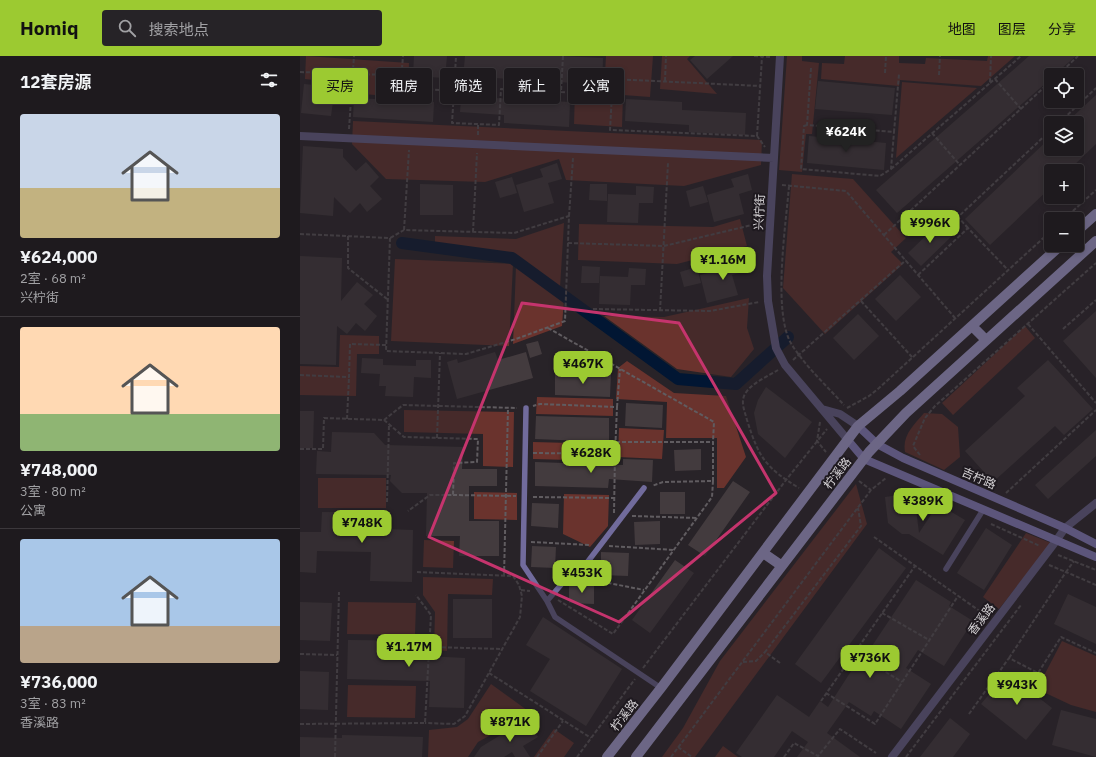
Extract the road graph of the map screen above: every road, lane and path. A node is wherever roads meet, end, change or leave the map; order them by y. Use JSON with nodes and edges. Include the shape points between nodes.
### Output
{"nodes":[{"id":1,"x":354,"y":56,"type":"edge"},
{"id":2,"x":402,"y":56,"type":"edge"},
{"id":3,"x":456,"y":56,"type":"edge"},
{"id":4,"x":563,"y":56,"type":"edge"},
{"id":5,"x":666,"y":56,"type":"edge"},
{"id":6,"x":754,"y":56,"type":"edge"},
{"id":7,"x":886,"y":56,"type":"edge"},
{"id":8,"x":940,"y":56,"type":"edge"},
{"id":9,"x":990,"y":56,"type":"edge"},
{"id":10,"x":1021,"y":56,"type":"edge"},
{"id":11,"x":1078,"y":56,"type":"edge"},
{"id":12,"x":762,"y":57,"type":"edge"},
{"id":13,"x":780,"y":57,"type":"edge"},
{"id":14,"x":353,"y":68,"type":"edge"},
{"id":15,"x":402,"y":68,"type":"edge"},
{"id":16,"x":455,"y":68,"type":"edge"},
{"id":17,"x":811,"y":68,"type":"dead end"},
{"id":18,"x":1065,"y":68,"type":"edge"},
{"id":19,"x":300,"y":72,"type":"edge"},
{"id":20,"x":312,"y":72,"type":"edge"},
{"id":21,"x":884,"y":73,"type":"dead end"},
{"id":22,"x":899,"y":74,"type":"dead end"},
{"id":23,"x":939,"y":76,"type":"dead end"},
{"id":24,"x":624,"y":79,"type":"edge"},
{"id":25,"x":995,"y":79,"type":"junction"},
{"id":26,"x":664,"y":81,"type":"junction"},
{"id":27,"x":990,"y":83,"type":"junction"},
{"id":28,"x":760,"y":86,"type":"junction"},
{"id":29,"x":1044,"y":88,"type":"edge"},
{"id":30,"x":1096,"y":88,"type":"edge"},
{"id":31,"x":561,"y":92,"type":"junction"},
{"id":32,"x":568,"y":92,"type":"edge"},
{"id":33,"x":351,"y":104,"type":"edge"},
{"id":34,"x":453,"y":104,"type":"edge"},
{"id":35,"x":611,"y":104,"type":"edge"},
{"id":36,"x":1021,"y":109,"type":"junction"},
{"id":37,"x":1066,"y":116,"type":"edge"},
{"id":38,"x":478,"y":124,"type":"junction"},
{"id":39,"x":807,"y":125,"type":"junction"},
{"id":40,"x":894,"y":132,"type":"junction"},
{"id":41,"x":932,"y":133,"type":"junction"},
{"id":42,"x":300,"y":136,"type":"edge"},
{"id":43,"x":757,"y":136,"type":"junction"},
{"id":44,"x":1044,"y":137,"type":"edge"},
{"id":45,"x":348,"y":138,"type":"junction"},
{"id":46,"x":409,"y":142,"type":"junction"},
{"id":47,"x":477,"y":145,"type":"junction"},
{"id":48,"x":574,"y":149,"type":"junction"},
{"id":49,"x":669,"y":154,"type":"junction"},
{"id":50,"x":774,"y":158,"type":"junction"},
{"id":51,"x":960,"y":165,"type":"junction"},
{"id":52,"x":891,"y":169,"type":"junction"},
{"id":53,"x":773,"y":184,"type":"junction"},
{"id":54,"x":789,"y":186,"type":"junction"},
{"id":55,"x":1096,"y":190,"type":"edge"},
{"id":56,"x":1072,"y":212,"type":"edge"},
{"id":57,"x":1096,"y":214,"type":"edge"},
{"id":58,"x":569,"y":216,"type":"junction"},
{"id":59,"x":1084,"y":225,"type":"edge"},
{"id":60,"x":770,"y":226,"type":"junction"},
{"id":61,"x":968,"y":228,"type":"junction"},
{"id":62,"x":404,"y":230,"type":"junction"},
{"id":63,"x":473,"y":232,"type":"junction"},
{"id":64,"x":300,"y":234,"type":"edge"},
{"id":65,"x":884,"y":235,"type":"junction"},
{"id":66,"x":348,"y":236,"type":"junction"},
{"id":67,"x":1044,"y":237,"type":"edge"},
{"id":68,"x":390,"y":238,"type":"junction"},
{"id":69,"x":1096,"y":240,"type":"edge"},
{"id":70,"x":568,"y":243,"type":"junction"},
{"id":71,"x":664,"y":246,"type":"junction"},
{"id":72,"x":1053,"y":252,"type":"edge"},
{"id":73,"x":1096,"y":262,"type":"edge"},
{"id":74,"x":1008,"y":270,"type":"junction"},
{"id":75,"x":918,"y":275,"type":"junction"},
{"id":76,"x":388,"y":300,"type":"junction"},
{"id":77,"x":768,"y":300,"type":"junction"},
{"id":78,"x":861,"y":300,"type":"dead end"},
{"id":79,"x":1096,"y":300,"type":"edge"},
{"id":80,"x":593,"y":309,"type":"dead end"},
{"id":81,"x":660,"y":311,"type":"junction"},
{"id":82,"x":955,"y":318,"type":"junction"},
{"id":83,"x":1028,"y":324,"type":"junction"},
{"id":84,"x":972,"y":326,"type":"junction"},
{"id":85,"x":548,"y":328,"type":"junction"},
{"id":86,"x":1063,"y":329,"type":"dead end"},
{"id":87,"x":986,"y":340,"type":"junction"},
{"id":88,"x":386,"y":345,"type":"junction"},
{"id":89,"x":440,"y":353,"type":"junction"},
{"id":90,"x":912,"y":357,"type":"junction"},
{"id":91,"x":620,"y":369,"type":"junction"},
{"id":92,"x":300,"y":375,"type":"edge"},
{"id":93,"x":349,"y":376,"type":"junction"},
{"id":94,"x":1096,"y":403,"type":"edge"},
{"id":95,"x":438,"y":407,"type":"junction"},
{"id":96,"x":617,"y":407,"type":"junction"},
{"id":97,"x":508,"y":408,"type":"junction"},
{"id":98,"x":526,"y":408,"type":"junction"},
{"id":99,"x":847,"y":408,"type":"junction"},
{"id":100,"x":821,"y":409,"type":"junction"},
{"id":101,"x":1096,"y":410,"type":"edge"},
{"id":102,"x":840,"y":414,"type":"junction"},
{"id":103,"x":347,"y":419,"type":"junction"},
{"id":104,"x":384,"y":420,"type":"junction"},
{"id":105,"x":833,"y":422,"type":"junction"},
{"id":106,"x":389,"y":424,"type":"junction"},
{"id":107,"x":858,"y":426,"type":"junction"},
{"id":108,"x":437,"y":438,"type":"junction"},
{"id":109,"x":847,"y":439,"type":"junction"},
{"id":110,"x":616,"y":442,"type":"junction"},
{"id":111,"x":713,"y":442,"type":"junction"},
{"id":112,"x":877,"y":444,"type":"junction"},
{"id":113,"x":300,"y":449,"type":"edge"},
{"id":114,"x":525,"y":453,"type":"junction"},
{"id":115,"x":615,"y":454,"type":"junction"},
{"id":116,"x":921,"y":456,"type":"dead end"},
{"id":117,"x":864,"y":459,"type":"junction"},
{"id":118,"x":886,"y":478,"type":"dead end"},
{"id":119,"x":713,"y":481,"type":"junction"},
{"id":120,"x":644,"y":488,"type":"joint"},
{"id":121,"x":453,"y":495,"type":"junction"},
{"id":122,"x":506,"y":496,"type":"junction"},
{"id":123,"x":524,"y":496,"type":"junction"},
{"id":124,"x":1011,"y":497,"type":"dead end"},
{"id":125,"x":614,"y":498,"type":"junction"},
{"id":126,"x":387,"y":502,"type":"dead end"},
{"id":127,"x":1096,"y":502,"type":"edge"},
{"id":128,"x":858,"y":508,"type":"junction"},
{"id":129,"x":983,"y":510,"type":"junction"},
{"id":130,"x":408,"y":511,"type":"dead end"},
{"id":131,"x":623,"y":516,"type":"junction"},
{"id":132,"x":697,"y":518,"type":"junction"},
{"id":133,"x":978,"y":518,"type":"junction"},
{"id":134,"x":614,"y":527,"type":"junction"},
{"id":135,"x":1065,"y":528,"type":"junction"},
{"id":136,"x":874,"y":537,"type":"dead end"},
{"id":137,"x":1056,"y":541,"type":"junction"},
{"id":138,"x":1096,"y":544,"type":"edge"},
{"id":139,"x":1049,"y":550,"type":"junction"},
{"id":140,"x":1082,"y":552,"type":"junction"},
{"id":141,"x":763,"y":553,"type":"junction"},
{"id":142,"x":1096,"y":557,"type":"edge"},
{"id":143,"x":1074,"y":561,"type":"junction"},
{"id":144,"x":1040,"y":562,"type":"junction"},
{"id":145,"x":1050,"y":565,"type":"junction"},
{"id":146,"x":782,"y":566,"type":"junction"},
{"id":147,"x":915,"y":566,"type":"junction"},
{"id":148,"x":946,"y":569,"type":"dead end"},
{"id":149,"x":1096,"y":570,"type":"edge"},
{"id":150,"x":417,"y":572,"type":"dead end"},
{"id":151,"x":1046,"y":572,"type":"dead end"},
{"id":152,"x":1066,"y":572,"type":"junction"},
{"id":153,"x":504,"y":576,"type":"junction"},
{"id":154,"x":569,"y":576,"type":"junction"},
{"id":155,"x":1096,"y":585,"type":"edge"},
{"id":156,"x":644,"y":590,"type":"junction"},
{"id":157,"x":339,"y":592,"type":"dead end"},
{"id":158,"x":416,"y":595,"type":"dead end"},
{"id":159,"x":552,"y":596,"type":"junction"},
{"id":160,"x":958,"y":596,"type":"junction"},
{"id":161,"x":547,"y":601,"type":"junction"},
{"id":162,"x":1023,"y":602,"type":"dead end"},
{"id":163,"x":882,"y":613,"type":"junction"},
{"id":164,"x":984,"y":614,"type":"dead end"},
{"id":165,"x":929,"y":640,"type":"junction"},
{"id":166,"x":430,"y":647,"type":"junction"},
{"id":167,"x":502,"y":649,"type":"junction"},
{"id":168,"x":765,"y":652,"type":"junction"},
{"id":169,"x":854,"y":652,"type":"junction"},
{"id":170,"x":1096,"y":653,"type":"edge"},
{"id":171,"x":300,"y":654,"type":"edge"},
{"id":172,"x":337,"y":655,"type":"junction"},
{"id":173,"x":1009,"y":658,"type":"junction"},
{"id":174,"x":742,"y":662,"type":"junction"},
{"id":175,"x":780,"y":663,"type":"dead end"},
{"id":176,"x":489,"y":673,"type":"junction"},
{"id":177,"x":639,"y":673,"type":"junction"},
{"id":178,"x":902,"y":682,"type":"junction"},
{"id":179,"x":661,"y":688,"type":"junction"},
{"id":180,"x":826,"y":693,"type":"junction"},
{"id":181,"x":821,"y":701,"type":"dead end"},
{"id":182,"x":969,"y":714,"type":"dead end"},
{"id":183,"x":563,"y":720,"type":"junction"},
{"id":184,"x":425,"y":723,"type":"junction"},
{"id":185,"x":300,"y":724,"type":"edge"},
{"id":186,"x":336,"y":725,"type":"junction"},
{"id":187,"x":591,"y":738,"type":"junction"},
{"id":188,"x":678,"y":747,"type":"junction"},
{"id":189,"x":876,"y":753,"type":"dead end"},
{"id":190,"x":335,"y":757,"type":"edge"},
{"id":191,"x":537,"y":757,"type":"edge"},
{"id":192,"x":577,"y":757,"type":"edge"},
{"id":193,"x":607,"y":757,"type":"edge"},
{"id":194,"x":636,"y":757,"type":"edge"},
{"id":195,"x":671,"y":757,"type":"edge"},
{"id":196,"x":692,"y":757,"type":"edge"},
{"id":197,"x":784,"y":757,"type":"edge"},
{"id":198,"x":892,"y":757,"type":"edge"},
{"id":199,"x":906,"y":757,"type":"edge"}],
"edges":[{"from":1,"to":14,"type":"path"},
{"from":2,"to":15,"type":"path"},
{"from":3,"to":16,"type":"path"},
{"from":4,"to":31,"type":"path"},
{"from":5,"to":26,"type":"path"},
{"from":6,"to":12,"type":"path"},
{"from":7,"to":21,"type":"path"},
{"from":8,"to":23,"type":"path"},
{"from":9,"to":27,"type":"path"},
{"from":10,"to":25,"type":"path"},
{"from":11,"to":18,"type":"path"},
{"from":12,"to":13,"type":"path"},
{"from":12,"to":28,"type":"path"},
{"from":13,"to":50,"type":"street","name":"兴柠街"},
{"from":17,"to":39,"type":"path"},
{"from":19,"to":20,"type":"path"},
{"from":22,"to":40,"type":"path"},
{"from":24,"to":26,"type":"path"},
{"from":25,"to":27,"type":"path"},
{"from":25,"to":36,"type":"path"},
{"from":26,"to":28,"type":"path"},
{"from":27,"to":41,"type":"path"},
{"from":28,"to":43,"type":"path"},
{"from":29,"to":36,"type":"path"},
{"from":30,"to":37,"type":"path"},
{"from":31,"to":32,"type":"path"},
{"from":31,"to":38,"type":"path","via":[[502,89],[498,125]]},
{"from":33,"to":45,"type":"path"},
{"from":34,"to":38,"type":"path","via":[[452,123]]},
{"from":35,"to":43,"type":"path","via":[[610,130]]},
{"from":36,"to":51,"type":"path"},
{"from":38,"to":47,"type":"path"},
{"from":39,"to":40,"type":"path"},
{"from":39,"to":52,"type":"path","via":[[804,126],[801,169],[880,176]]},
{"from":40,"to":52,"type":"path"},
{"from":41,"to":51,"type":"path"},
{"from":41,"to":52,"type":"path"},
{"from":42,"to":45,"type":"street"},
{"from":43,"to":50,"type":"path"},
{"from":44,"to":61,"type":"path","via":[[958,217]]},
{"from":45,"to":46,"type":"street"},
{"from":46,"to":47,"type":"street"},
{"from":46,"to":62,"type":"path"},
{"from":47,"to":48,"type":"street"},
{"from":47,"to":63,"type":"path"},
{"from":48,"to":49,"type":"street"},
{"from":48,"to":58,"type":"path"},
{"from":49,"to":50,"type":"street"},
{"from":49,"to":71,"type":"path"},
{"from":50,"to":53,"type":"street","name":"兴柠街"},
{"from":51,"to":65,"type":"path"},
{"from":53,"to":54,"type":"path"},
{"from":53,"to":60,"type":"street","name":"兴柠街"},
{"from":54,"to":65,"type":"path","via":[[846,191]]},
{"from":54,"to":99,"type":"path","via":[[781,291],[783,318],[792,344],[812,371]]},
{"from":55,"to":56,"type":"path"},
{"from":57,"to":59,"type":"main road"},
{"from":58,"to":63,"type":"path","via":[[514,233]]},
{"from":58,"to":70,"type":"path"},
{"from":60,"to":71,"type":"path","via":[[752,225]]},
{"from":60,"to":77,"type":"street","name":"兴柠街"},
{"from":61,"to":74,"type":"path"},
{"from":61,"to":75,"type":"path"},
{"from":62,"to":63,"type":"path"},
{"from":62,"to":68,"type":"path"},
{"from":64,"to":66,"type":"path"},
{"from":65,"to":75,"type":"path"},
{"from":66,"to":68,"type":"path"},
{"from":66,"to":76,"type":"path","via":[[348,268]]},
{"from":67,"to":74,"type":"path"},
{"from":68,"to":76,"type":"path"},
{"from":69,"to":87,"type":"main road","name":"柠溪路"},
{"from":70,"to":71,"type":"path"},
{"from":70,"to":85,"type":"path","via":[[565,321]]},
{"from":71,"to":81,"type":"path"},
{"from":72,"to":84,"type":"main road","name":"柠溪路"},
{"from":73,"to":83,"type":"path"},
{"from":74,"to":82,"type":"path"},
{"from":75,"to":82,"type":"path"},
{"from":76,"to":88,"type":"path"},
{"from":77,"to":81,"type":"path","via":[[710,312]]},
{"from":77,"to":100,"type":"street","name":"兴柠街","via":[[776,348],[785,365]]},
{"from":78,"to":90,"type":"path"},
{"from":79,"to":86,"type":"path"},
{"from":80,"to":81,"type":"path"},
{"from":82,"to":90,"type":"path"},
{"from":83,"to":94,"type":"path"},
{"from":83,"to":116,"type":"path","via":[[935,406],[925,418],[913,446]]},
{"from":84,"to":87,"type":"main road"},
{"from":84,"to":107,"type":"main road","name":"柠溪路"},
{"from":85,"to":89,"type":"path","via":[[466,354]]},
{"from":85,"to":91,"type":"path"},
{"from":87,"to":112,"type":"main road","name":"柠溪路","via":[[906,412]]},
{"from":88,"to":89,"type":"path","via":[[386,351]]},
{"from":88,"to":93,"type":"path","via":[[350,344]]},
{"from":89,"to":95,"type":"path"},
{"from":90,"to":99,"type":"path","via":[[869,396]]},
{"from":91,"to":96,"type":"path"},
{"from":91,"to":111,"type":"path","via":[[714,422]]},
{"from":92,"to":93,"type":"path"},
{"from":93,"to":103,"type":"path"},
{"from":95,"to":97,"type":"path"},
{"from":95,"to":104,"type":"path","via":[[403,405]]},
{"from":95,"to":108,"type":"path"},
{"from":96,"to":98,"type":"path","via":[[540,404]]},
{"from":96,"to":110,"type":"path"},
{"from":97,"to":98,"type":"path"},
{"from":97,"to":122,"type":"path"},
{"from":98,"to":114,"type":"lane"},
{"from":99,"to":102,"type":"path"},
{"from":100,"to":102,"type":"street"},
{"from":100,"to":105,"type":"street","name":"兴柠街"},
{"from":101,"to":124,"type":"path","via":[[1004,494]]},
{"from":102,"to":107,"type":"street"},
{"from":103,"to":104,"type":"path"},
{"from":103,"to":113,"type":"path","via":[[324,418],[323,449]]},
{"from":104,"to":106,"type":"path"},
{"from":105,"to":109,"type":"street","name":"兴柠街"},
{"from":105,"to":177,"type":"path"},
{"from":106,"to":108,"type":"path","via":[[404,437]]},
{"from":106,"to":126,"type":"path"},
{"from":107,"to":109,"type":"main road","name":"柠溪路"},
{"from":107,"to":112,"type":"main road","name":"吉柠路"},
{"from":108,"to":121,"type":"path","via":[[478,439],[477,462],[454,463]]},
{"from":109,"to":117,"type":"main road"},
{"from":109,"to":141,"type":"main road","name":"柠溪路"},
{"from":110,"to":111,"type":"path"},
{"from":110,"to":115,"type":"path"},
{"from":111,"to":119,"type":"path"},
{"from":112,"to":117,"type":"main road","name":"柠溪路"},
{"from":112,"to":135,"type":"main road","name":"吉柠路","via":[[903,458]]},
{"from":114,"to":115,"type":"path"},
{"from":114,"to":123,"type":"lane"},
{"from":115,"to":125,"type":"path"},
{"from":117,"to":129,"type":"main road"},
{"from":117,"to":146,"type":"main road","name":"柠溪路"},
{"from":118,"to":128,"type":"path","via":[[871,490]]},
{"from":119,"to":120,"type":"path","via":[[663,482]]},
{"from":119,"to":132,"type":"path","via":[[712,497]]},
{"from":120,"to":131,"type":"lane"},
{"from":121,"to":122,"type":"path"},
{"from":121,"to":130,"type":"path","via":[[430,495]]},
{"from":122,"to":123,"type":"path"},
{"from":122,"to":153,"type":"path"},
{"from":123,"to":125,"type":"path"},
{"from":123,"to":161,"type":"lane","via":[[523,565]]},
{"from":125,"to":134,"type":"path"},
{"from":127,"to":135,"type":"street","name":"香溪路"},
{"from":128,"to":168,"type":"path","via":[[861,526]]},
{"from":128,"to":174,"type":"path"},
{"from":129,"to":133,"type":"lane"},
{"from":129,"to":137,"type":"main road"},
{"from":131,"to":132,"type":"path"},
{"from":131,"to":134,"type":"lane"},
{"from":132,"to":156,"type":"path"},
{"from":133,"to":139,"type":"path"},
{"from":133,"to":148,"type":"lane"},
{"from":134,"to":154,"type":"lane","via":[[586,564]]},
{"from":135,"to":137,"type":"street","name":"香溪路"},
{"from":135,"to":138,"type":"main road","name":"吉柠路"},
{"from":136,"to":147,"type":"path"},
{"from":137,"to":139,"type":"street","name":"香溪路"},
{"from":137,"to":140,"type":"main road"},
{"from":139,"to":143,"type":"path"},
{"from":139,"to":144,"type":"street","name":"香溪路"},
{"from":140,"to":142,"type":"main road"},
{"from":140,"to":143,"type":"path"},
{"from":141,"to":146,"type":"main road"},
{"from":141,"to":179,"type":"main road","name":"柠溪路"},
{"from":143,"to":149,"type":"path"},
{"from":143,"to":152,"type":"path"},
{"from":144,"to":145,"type":"path"},
{"from":144,"to":198,"type":"street","name":"香溪路"},
{"from":145,"to":151,"type":"path"},
{"from":145,"to":152,"type":"path"},
{"from":146,"to":194,"type":"main road","name":"柠溪路"},
{"from":147,"to":160,"type":"path"},
{"from":147,"to":163,"type":"path"},
{"from":150,"to":153,"type":"path"},
{"from":152,"to":155,"type":"path"},
{"from":152,"to":173,"type":"path"},
{"from":153,"to":167,"type":"path","via":[[512,576],[517,580],[522,596],[522,609]]},
{"from":154,"to":156,"type":"path"},
{"from":154,"to":159,"type":"lane"},
{"from":156,"to":159,"type":"path","via":[[613,634]]},
{"from":157,"to":172,"type":"path"},
{"from":158,"to":166,"type":"path","via":[[431,615]]},
{"from":159,"to":161,"type":"lane"},
{"from":160,"to":164,"type":"path"},
{"from":160,"to":165,"type":"path"},
{"from":161,"to":177,"type":"lane","via":[[555,617]]},
{"from":162,"to":199,"type":"path"},
{"from":163,"to":165,"type":"path"},
{"from":163,"to":169,"type":"path"},
{"from":165,"to":178,"type":"path"},
{"from":166,"to":167,"type":"path"},
{"from":166,"to":184,"type":"path"},
{"from":167,"to":176,"type":"path"},
{"from":168,"to":174,"type":"path","via":[[756,661]]},
{"from":168,"to":175,"type":"path"},
{"from":169,"to":178,"type":"path"},
{"from":169,"to":180,"type":"path"},
{"from":170,"to":173,"type":"path","via":[[1061,637],[1038,673]]},
{"from":171,"to":172,"type":"path"},
{"from":172,"to":186,"type":"path"},
{"from":173,"to":182,"type":"path"},
{"from":174,"to":188,"type":"path"},
{"from":176,"to":183,"type":"path"},
{"from":176,"to":184,"type":"path","via":[[465,716],[459,721],[446,725]]},
{"from":177,"to":179,"type":"lane"},
{"from":177,"to":187,"type":"path"},
{"from":178,"to":180,"type":"path","via":[[875,724]]},
{"from":179,"to":193,"type":"main road","name":"柠溪路"},
{"from":180,"to":181,"type":"path"},
{"from":183,"to":187,"type":"path"},
{"from":183,"to":191,"type":"path"},
{"from":184,"to":186,"type":"path"},
{"from":185,"to":186,"type":"path"},
{"from":186,"to":190,"type":"path"},
{"from":187,"to":192,"type":"path"},
{"from":188,"to":195,"type":"path"},
{"from":188,"to":196,"type":"path"},
{"from":189,"to":197,"type":"path","via":[[840,729],[818,756],[794,743]]}]}
